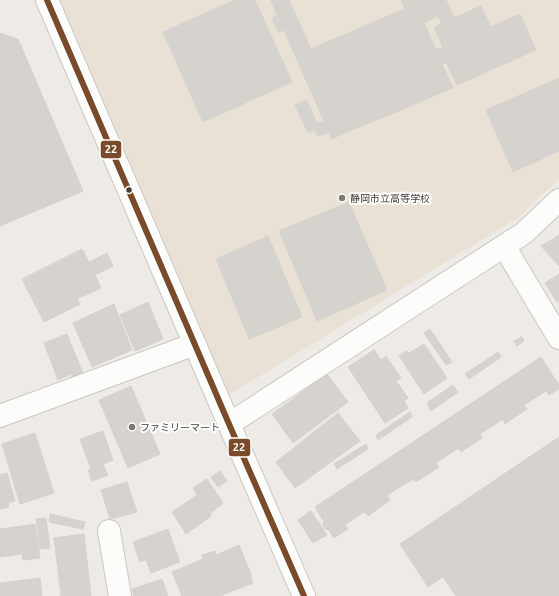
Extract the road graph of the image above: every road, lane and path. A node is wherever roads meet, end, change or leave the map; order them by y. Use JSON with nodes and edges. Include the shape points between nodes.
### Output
{"nodes":[{"id":1,"x":47,"y":0,"type":"edge"},
{"id":2,"x":559,"y":200,"type":"edge"},
{"id":3,"x":504,"y":246,"type":"junction"},
{"id":4,"x":557,"y":331,"type":"edge"},
{"id":5,"x":195,"y":344,"type":"junction"},
{"id":6,"x":0,"y":416,"type":"edge"},
{"id":7,"x":229,"y":424,"type":"junction"},
{"id":8,"x":109,"y":530,"type":"dead end"},
{"id":9,"x":120,"y":596,"type":"edge"},
{"id":10,"x":304,"y":596,"type":"edge"}],
"edges":[{"from":1,"to":5,"type":"street"},
{"from":2,"to":3,"type":"street","via":[[524,233]]},
{"from":3,"to":4,"type":"street"},
{"from":3,"to":7,"type":"street"},
{"from":5,"to":6,"type":"street"},
{"from":5,"to":7,"type":"street"},
{"from":7,"to":10,"type":"street"},
{"from":8,"to":9,"type":"street"}]}
